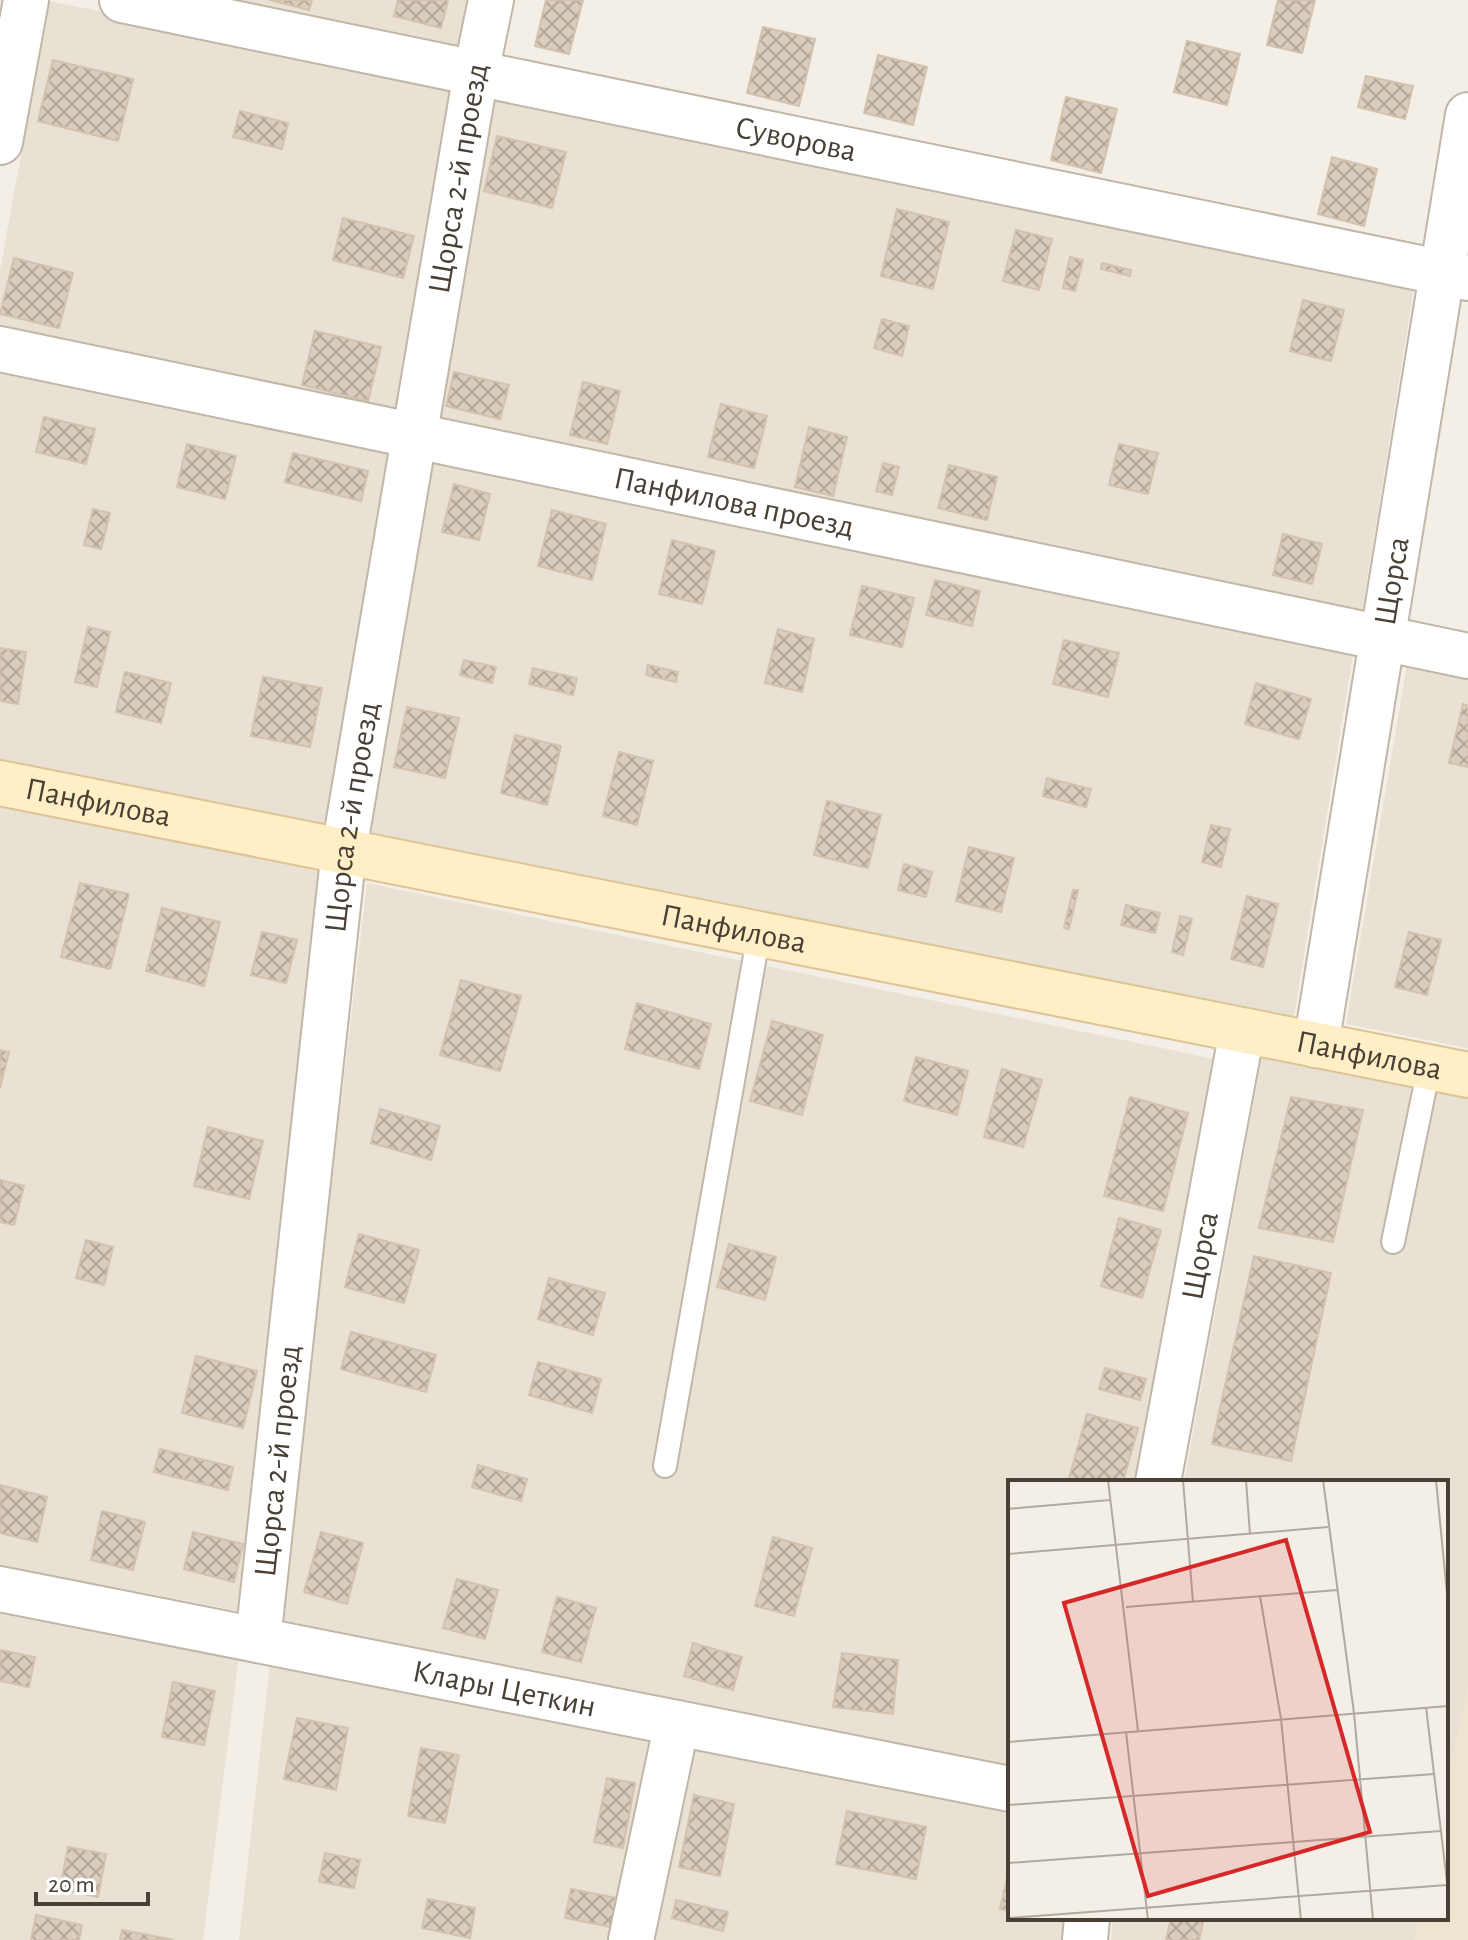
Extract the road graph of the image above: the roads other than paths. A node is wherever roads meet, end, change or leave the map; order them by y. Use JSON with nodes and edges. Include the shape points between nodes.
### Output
{"nodes":[{"id":1,"x":26,"y":0,"type":"edge"},
{"id":2,"x":122,"y":0,"type":"edge"},
{"id":3,"x":491,"y":0,"type":"edge"},
{"id":4,"x":476,"y":73,"type":"junction"},
{"id":5,"x":1468,"y":115,"type":"edge"},
{"id":6,"x":0,"y":142,"type":"edge"},
{"id":7,"x":1455,"y":276,"type":"edge"},
{"id":8,"x":0,"y":349,"type":"edge"},
{"id":9,"x":415,"y":436,"type":"junction"},
{"id":10,"x":1383,"y":638,"type":"junction"},
{"id":11,"x":1468,"y":656,"type":"edge"},
{"id":12,"x":0,"y":783,"type":"edge"},
{"id":13,"x":344,"y":850,"type":"junction"},
{"id":14,"x":759,"y":933,"type":"junction"},
{"id":15,"x":1242,"y":1031,"type":"junction"},
{"id":16,"x":1316,"y":1045,"type":"junction"},
{"id":17,"x":1449,"y":1071,"type":"edge"},
{"id":18,"x":1393,"y":1242,"type":"dead end"},
{"id":19,"x":665,"y":1466,"type":"dead end"},
{"id":20,"x":1158,"y":1480,"type":"edge"},
{"id":21,"x":0,"y":1589,"type":"edge"},
{"id":22,"x":258,"y":1640,"type":"junction"},
{"id":23,"x":677,"y":1723,"type":"junction"},
{"id":24,"x":1008,"y":1789,"type":"edge"},
{"id":25,"x":1087,"y":1920,"type":"edge"},
{"id":26,"x":631,"y":1940,"type":"edge"},
{"id":27,"x":1085,"y":1940,"type":"edge"}],
"edges":[{"from":1,"to":6,"type":"street"},
{"from":2,"to":4,"type":"street","name":"Суворова"},
{"from":3,"to":4,"type":"street","name":"Щорса 2-й проезд"},
{"from":4,"to":7,"type":"street","name":"Суворова"},
{"from":4,"to":9,"type":"street","name":"Щорса 2-й проезд"},
{"from":5,"to":7,"type":"street","name":"Щорса"},
{"from":7,"to":10,"type":"street","name":"Щорса"},
{"from":8,"to":9,"type":"street","name":"Панфилова проезд"},
{"from":9,"to":10,"type":"street","name":"Панфилова проезд"},
{"from":9,"to":13,"type":"street","name":"Щорса 2-й проезд"},
{"from":10,"to":11,"type":"street","name":"Панфилова проезд"},
{"from":10,"to":16,"type":"street","name":"Щорса"},
{"from":12,"to":13,"type":"street","name":"Панфилова"},
{"from":13,"to":14,"type":"street","name":"Панфилова"},
{"from":13,"to":22,"type":"street","name":"Щорса 2-й проезд"},
{"from":14,"to":15,"type":"street","name":"Панфилова"},
{"from":14,"to":19,"type":"lane"},
{"from":15,"to":16,"type":"street","name":"Панфилова"},
{"from":15,"to":20,"type":"street","name":"Щорса"},
{"from":16,"to":17,"type":"street","name":"Панфилова"},
{"from":17,"to":18,"type":"lane"},
{"from":21,"to":22,"type":"street","name":"Клары Цеткин"},
{"from":22,"to":23,"type":"street","name":"Клары Цеткин"},
{"from":23,"to":24,"type":"street","name":"Клары Цеткин"},
{"from":23,"to":26,"type":"street"},
{"from":25,"to":27,"type":"street"}]}
